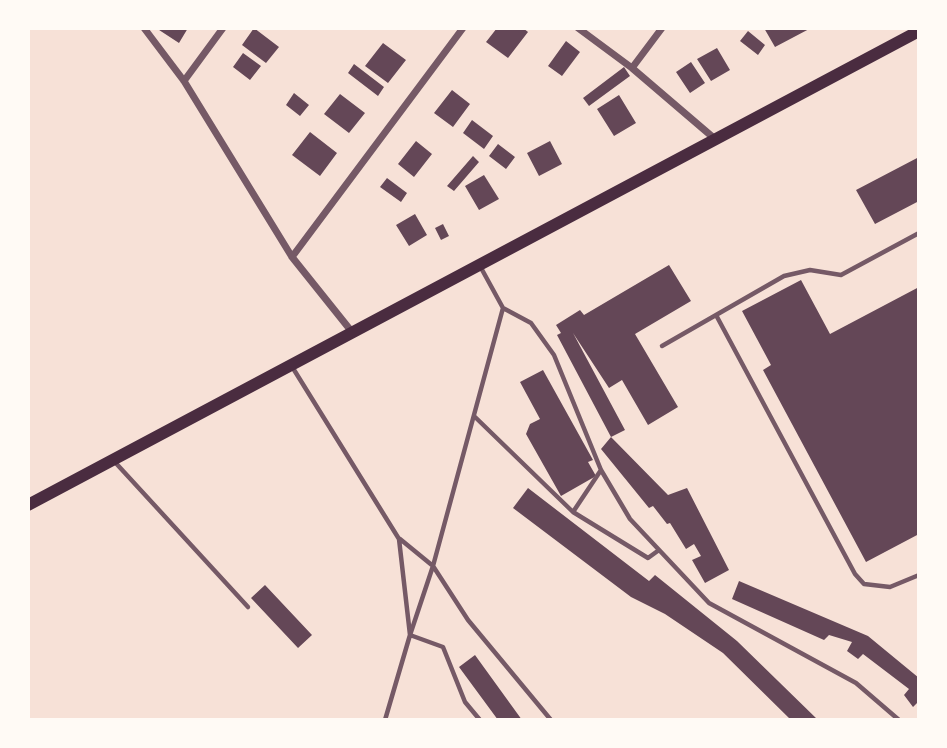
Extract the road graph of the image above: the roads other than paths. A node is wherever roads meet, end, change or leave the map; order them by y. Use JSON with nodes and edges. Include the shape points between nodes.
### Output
{"nodes":[{"id":1,"x":144,"y":28,"type":"edge"},
{"id":2,"x":223,"y":28,"type":"edge"},
{"id":3,"x":463,"y":28,"type":"edge"},
{"id":4,"x":578,"y":28,"type":"edge"},
{"id":5,"x":662,"y":28,"type":"edge"},
{"id":6,"x":919,"y":31,"type":"edge"},
{"id":7,"x":632,"y":68,"type":"junction"},
{"id":8,"x":184,"y":81,"type":"junction"},
{"id":9,"x":715,"y":139,"type":"junction"},
{"id":10,"x":919,"y":233,"type":"edge"},
{"id":11,"x":292,"y":257,"type":"junction"},
{"id":12,"x":479,"y":265,"type":"junction"},
{"id":13,"x":503,"y":308,"type":"junction"},
{"id":14,"x":716,"y":315,"type":"junction"},
{"id":15,"x":352,"y":332,"type":"junction"},
{"id":16,"x":662,"y":346,"type":"dead end"},
{"id":17,"x":291,"y":365,"type":"junction"},
{"id":18,"x":474,"y":415,"type":"junction"},
{"id":19,"x":113,"y":460,"type":"junction"},
{"id":20,"x":601,"y":470,"type":"junction"},
{"id":21,"x":28,"y":505,"type":"edge"},
{"id":22,"x":573,"y":512,"type":"junction"},
{"id":23,"x":400,"y":539,"type":"junction"},
{"id":24,"x":659,"y":550,"type":"junction"},
{"id":25,"x":433,"y":566,"type":"junction"},
{"id":26,"x":919,"y":575,"type":"edge"},
{"id":27,"x":248,"y":607,"type":"dead end"},
{"id":28,"x":410,"y":635,"type":"junction"},
{"id":29,"x":385,"y":720,"type":"edge"},
{"id":30,"x":480,"y":720,"type":"edge"},
{"id":31,"x":551,"y":720,"type":"edge"},
{"id":32,"x":899,"y":720,"type":"edge"}],
"edges":[{"from":1,"to":8,"type":"street"},
{"from":2,"to":8,"type":"street"},
{"from":3,"to":11,"type":"street"},
{"from":4,"to":7,"type":"street"},
{"from":5,"to":7,"type":"street"},
{"from":6,"to":9,"type":"main road"},
{"from":7,"to":9,"type":"street"},
{"from":8,"to":11,"type":"street"},
{"from":9,"to":12,"type":"main road"},
{"from":10,"to":14,"type":"lane","via":[[841,275],[810,270],[784,276]]},
{"from":11,"to":15,"type":"street"},
{"from":12,"to":13,"type":"lane"},
{"from":12,"to":15,"type":"main road"},
{"from":13,"to":18,"type":"lane"},
{"from":13,"to":20,"type":"lane","via":[[531,323],[554,355]]},
{"from":14,"to":16,"type":"lane"},
{"from":14,"to":26,"type":"lane","via":[[855,574],[864,584],[890,587]]},
{"from":15,"to":17,"type":"main road"},
{"from":17,"to":19,"type":"main road"},
{"from":17,"to":23,"type":"lane"},
{"from":18,"to":22,"type":"lane"},
{"from":18,"to":25,"type":"lane"},
{"from":19,"to":21,"type":"main road"},
{"from":19,"to":27,"type":"lane"},
{"from":20,"to":22,"type":"lane"},
{"from":20,"to":24,"type":"lane","via":[[630,519]]},
{"from":22,"to":24,"type":"lane","via":[[648,558]]},
{"from":23,"to":25,"type":"lane"},
{"from":23,"to":28,"type":"lane"},
{"from":24,"to":32,"type":"lane","via":[[709,603],[856,683]]},
{"from":25,"to":28,"type":"lane"},
{"from":25,"to":31,"type":"lane","via":[[467,620]]},
{"from":28,"to":29,"type":"lane"},
{"from":28,"to":30,"type":"lane","via":[[443,647],[465,702]]}]}
